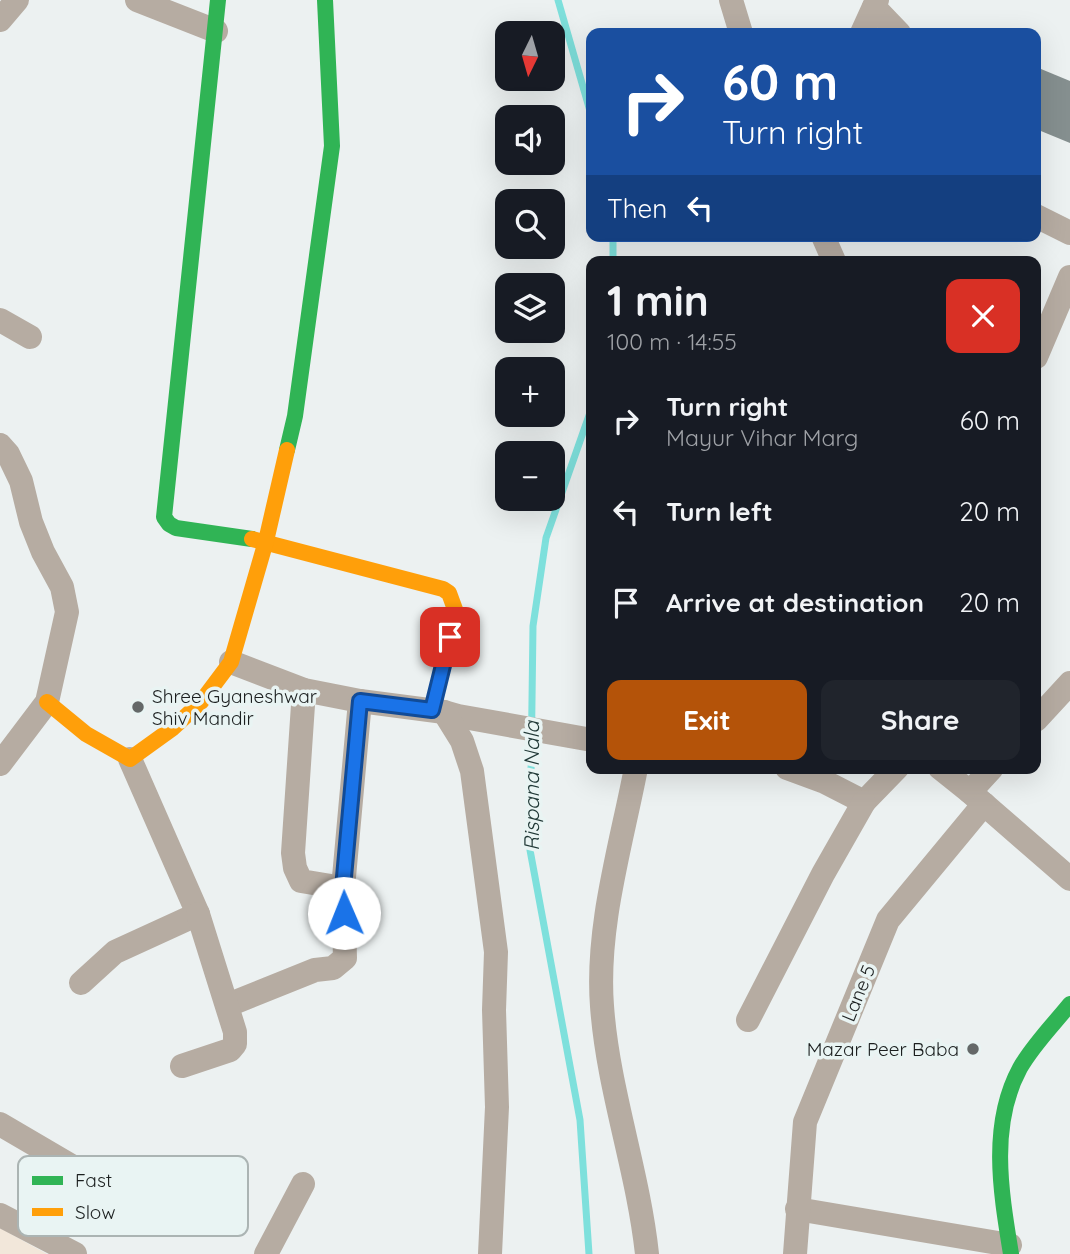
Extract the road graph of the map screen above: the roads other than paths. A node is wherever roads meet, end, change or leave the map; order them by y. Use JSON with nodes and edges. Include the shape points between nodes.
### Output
{"nodes":[{"id":1,"x":17,"y":0,"type":"edge"},
{"id":2,"x":137,"y":0,"type":"edge"},
{"id":3,"x":218,"y":0,"type":"edge"},
{"id":4,"x":325,"y":0,"type":"edge"},
{"id":5,"x":731,"y":0,"type":"edge"},
{"id":6,"x":876,"y":3,"type":"edge"},
{"id":7,"x":0,"y":20,"type":"edge"},
{"id":8,"x":739,"y":28,"type":"edge"},
{"id":9,"x":864,"y":28,"type":"edge"},
{"id":10,"x":895,"y":28,"type":"edge"},
{"id":11,"x":216,"y":32,"type":"junction"},
{"id":12,"x":1041,"y":218,"type":"edge"},
{"id":13,"x":1070,"y":233,"type":"edge"},
{"id":14,"x":1070,"y":277,"type":"edge"},
{"id":15,"x":0,"y":320,"type":"edge"},
{"id":16,"x":30,"y":337,"type":"dead end"},
{"id":17,"x":1041,"y":345,"type":"edge"},
{"id":18,"x":0,"y":445,"type":"edge"},
{"id":19,"x":267,"y":541,"type":"junction"},
{"id":20,"x":231,"y":662,"type":"junction"},
{"id":21,"x":1070,"y":683,"type":"edge"},
{"id":22,"x":304,"y":690,"type":"junction"},
{"id":23,"x":360,"y":701,"type":"junction"},
{"id":24,"x":47,"y":702,"type":"junction"},
{"id":25,"x":444,"y":713,"type":"junction"},
{"id":26,"x":1041,"y":715,"type":"edge"},
{"id":27,"x":586,"y":739,"type":"edge"},
{"id":28,"x":130,"y":759,"type":"junction"},
{"id":29,"x":0,"y":764,"type":"edge"},
{"id":30,"x":635,"y":774,"type":"edge"},
{"id":31,"x":803,"y":774,"type":"edge"},
{"id":32,"x":891,"y":774,"type":"edge"},
{"id":33,"x":947,"y":774,"type":"edge"},
{"id":34,"x":989,"y":774,"type":"edge"},
{"id":35,"x":977,"y":798,"type":"junction"},
{"id":36,"x":864,"y":802,"type":"junction"},
{"id":37,"x":1069,"y":878,"type":"edge"},
{"id":38,"x":343,"y":888,"type":"junction"},
{"id":39,"x":198,"y":914,"type":"junction"},
{"id":40,"x":81,"y":983,"type":"dead end"},
{"id":41,"x":1070,"y":1004,"type":"edge"},
{"id":42,"x":228,"y":1005,"type":"junction"},
{"id":43,"x":748,"y":1020,"type":"dead end"},
{"id":44,"x":182,"y":1066,"type":"dead end"},
{"id":45,"x":0,"y":1124,"type":"edge"},
{"id":46,"x":55,"y":1156,"type":"edge"},
{"id":47,"x":303,"y":1184,"type":"dead end"},
{"id":48,"x":797,"y":1209,"type":"junction"},
{"id":49,"x":0,"y":1215,"type":"edge"},
{"id":50,"x":18,"y":1224,"type":"edge"},
{"id":51,"x":40,"y":1236,"type":"edge"},
{"id":52,"x":1011,"y":1249,"type":"edge"},
{"id":53,"x":75,"y":1254,"type":"edge"},
{"id":54,"x":266,"y":1254,"type":"edge"},
{"id":55,"x":490,"y":1254,"type":"edge"},
{"id":56,"x":647,"y":1254,"type":"edge"},
{"id":57,"x":795,"y":1254,"type":"edge"}],
"edges":[{"from":1,"to":7,"type":"street"},
{"from":2,"to":11,"type":"street"},
{"from":3,"to":11,"type":"street"},
{"from":4,"to":19,"type":"street","via":[[332,146],[295,416]]},
{"from":5,"to":8,"type":"street"},
{"from":6,"to":9,"type":"street"},
{"from":6,"to":10,"type":"street"},
{"from":11,"to":19,"type":"street","via":[[164,517],[176,528]]},
{"from":12,"to":13,"type":"street"},
{"from":14,"to":17,"type":"street"},
{"from":15,"to":16,"type":"street"},
{"from":18,"to":24,"type":"street","via":[[21,481],[31,522],[62,587],[67,612]]},
{"from":19,"to":20,"type":"street"},
{"from":19,"to":25,"type":"street","via":[[449,593],[456,612]]},
{"from":20,"to":22,"type":"street"},
{"from":20,"to":28,"type":"street","via":[[201,702]]},
{"from":21,"to":26,"type":"street"},
{"from":22,"to":23,"type":"street"},
{"from":22,"to":38,"type":"street","via":[[295,868],[301,881]]},
{"from":23,"to":25,"type":"street"},
{"from":23,"to":38,"type":"street"},
{"from":24,"to":28,"type":"street","via":[[86,734]]},
{"from":24,"to":29,"type":"street"},
{"from":25,"to":27,"type":"street"},
{"from":25,"to":55,"type":"street","via":[[462,741],[472,771],[496,952],[498,1107]]},
{"from":28,"to":39,"type":"street"},
{"from":30,"to":56,"type":"street","via":[[601,953],[602,1007]]},
{"from":31,"to":36,"type":"street"},
{"from":32,"to":36,"type":"street"},
{"from":33,"to":35,"type":"street"},
{"from":34,"to":35,"type":"street","name":"Lane 5"},
{"from":35,"to":37,"type":"street"},
{"from":35,"to":48,"type":"street","name":"Lane 5","via":[[888,920],[804,1122]]},
{"from":36,"to":43,"type":"street"},
{"from":38,"to":42,"type":"street","via":[[345,958],[333,968],[315,970]]},
{"from":39,"to":40,"type":"street","via":[[115,952]]},
{"from":39,"to":42,"type":"street"},
{"from":41,"to":52,"type":"street","via":[[1019,1070],[1006,1102],[999,1157]]},
{"from":42,"to":44,"type":"street","via":[[235,1044],[230,1050]]},
{"from":45,"to":46,"type":"street"},
{"from":47,"to":54,"type":"street"},
{"from":48,"to":52,"type":"street"},
{"from":48,"to":57,"type":"street","name":"Lane 5"},
{"from":49,"to":50,"type":"street"},
{"from":51,"to":53,"type":"street"}]}
